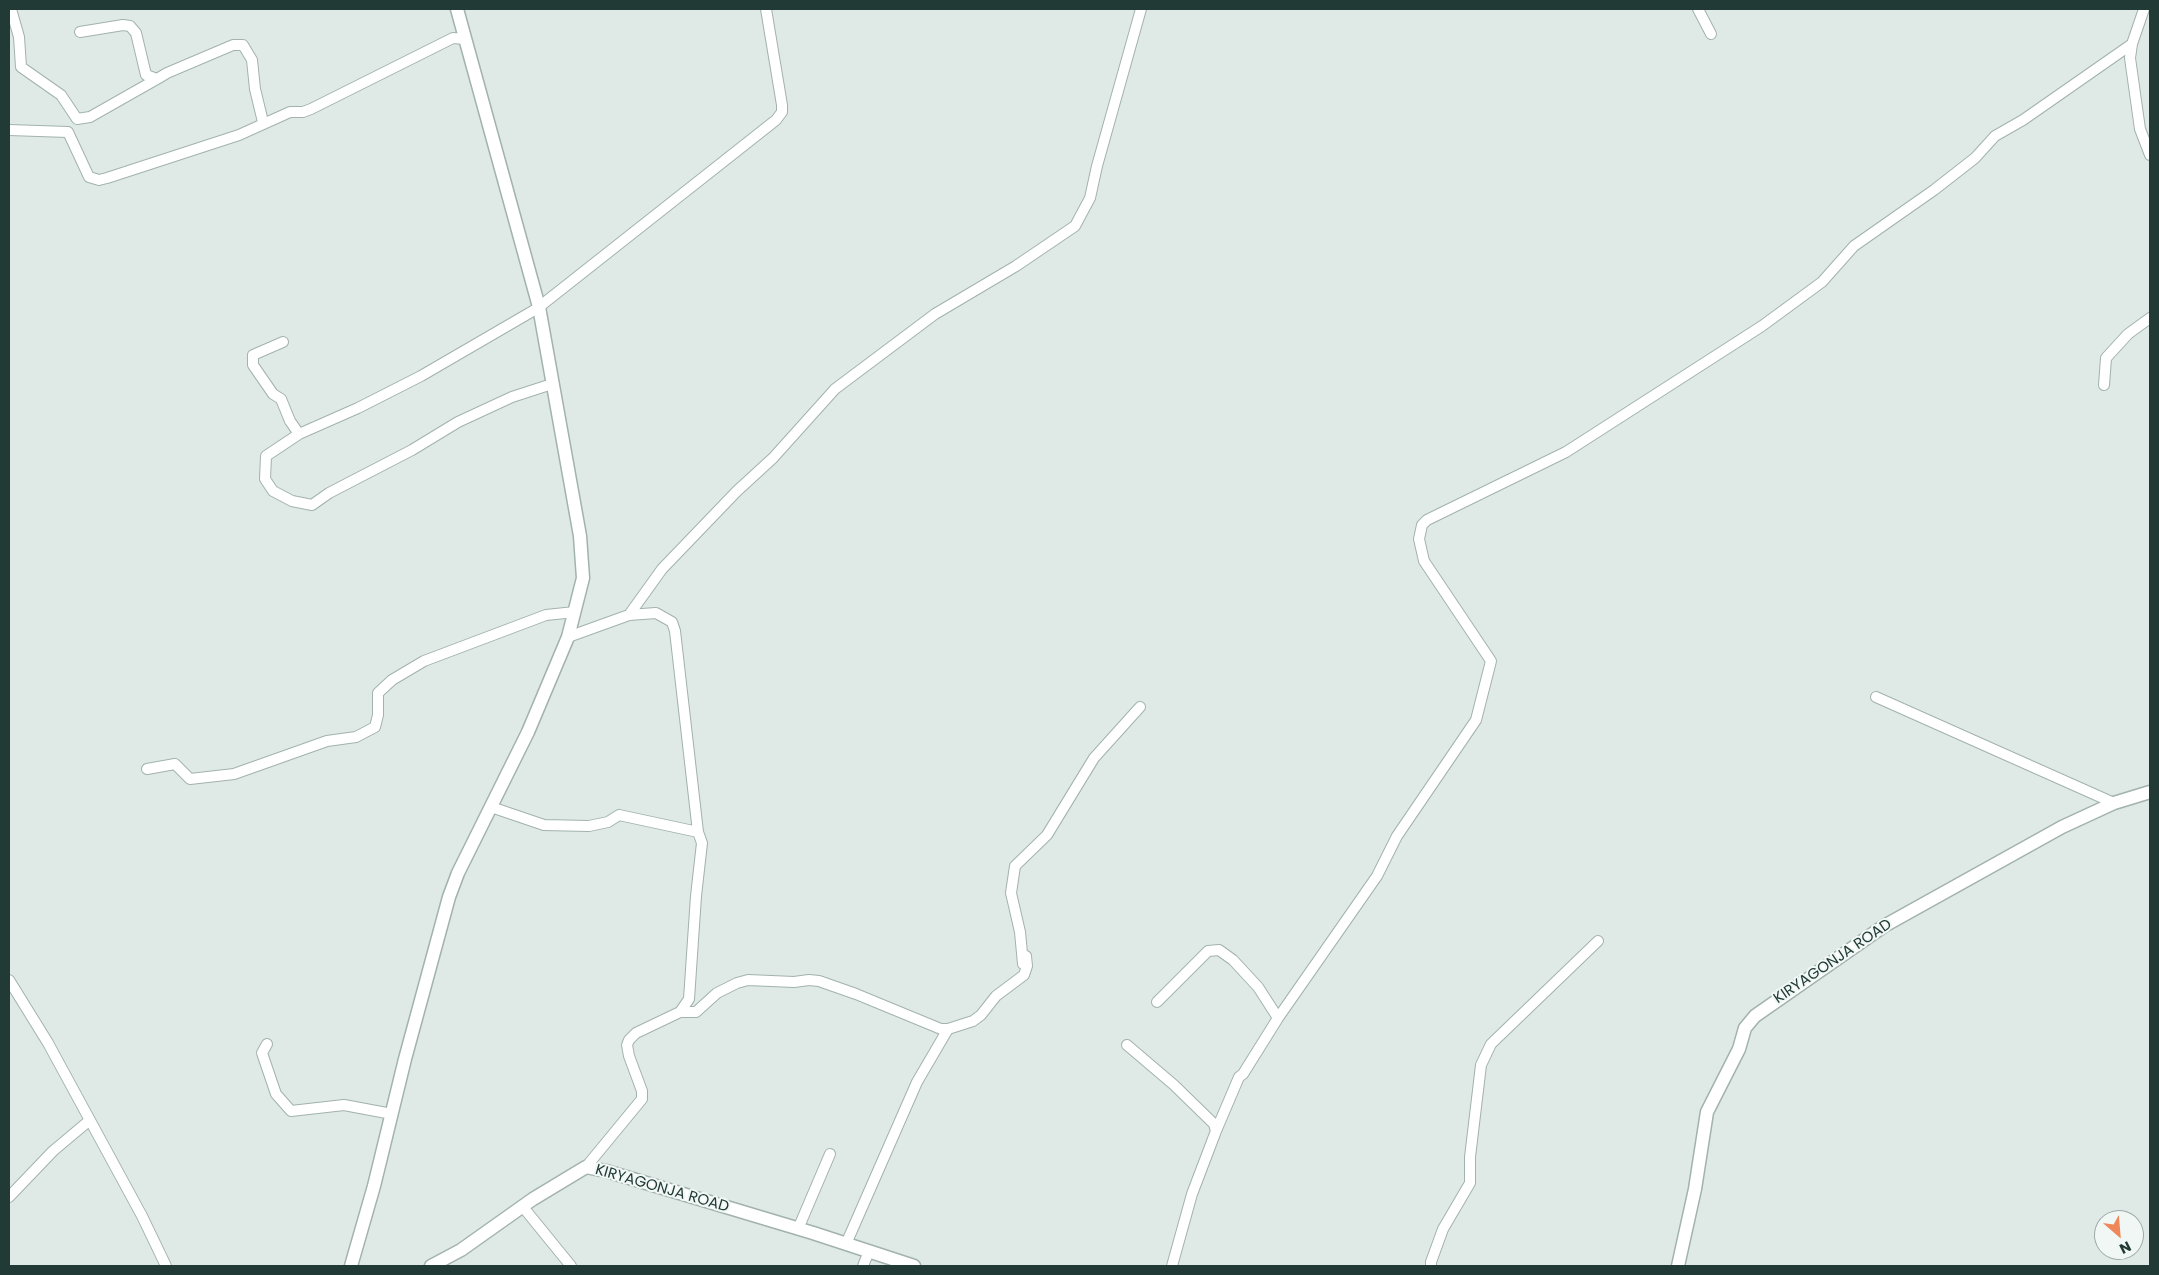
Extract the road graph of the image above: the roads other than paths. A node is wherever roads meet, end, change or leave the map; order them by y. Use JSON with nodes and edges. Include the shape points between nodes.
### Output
{"nodes":[{"id":1,"x":10,"y":9,"type":"edge"},
{"id":2,"x":457,"y":9,"type":"edge"},
{"id":3,"x":766,"y":9,"type":"edge"},
{"id":4,"x":1141,"y":9,"type":"edge"},
{"id":5,"x":1698,"y":9,"type":"edge"},
{"id":6,"x":2144,"y":9,"type":"edge"},
{"id":7,"x":80,"y":32,"type":"dead end"},
{"id":8,"x":1711,"y":34,"type":"dead end"},
{"id":9,"x":465,"y":39,"type":"junction"},
{"id":10,"x":2132,"y":44,"type":"junction"},
{"id":11,"x":157,"y":80,"type":"junction"},
{"id":12,"x":263,"y":122,"type":"junction"},
{"id":13,"x":9,"y":130,"type":"edge"},
{"id":14,"x":2150,"y":153,"type":"edge"},
{"id":15,"x":539,"y":308,"type":"junction"},
{"id":16,"x":2150,"y":318,"type":"edge"},
{"id":17,"x":283,"y":342,"type":"dead end"},
{"id":18,"x":552,"y":384,"type":"junction"},
{"id":19,"x":2104,"y":385,"type":"dead end"},
{"id":20,"x":299,"y":434,"type":"junction"},
{"id":21,"x":575,"y":612,"type":"junction"},
{"id":22,"x":629,"y":615,"type":"junction"},
{"id":23,"x":568,"y":637,"type":"junction"},
{"id":24,"x":1876,"y":697,"type":"dead end"},
{"id":25,"x":1140,"y":707,"type":"dead end"},
{"id":26,"x":147,"y":769,"type":"dead end"},
{"id":27,"x":2150,"y":792,"type":"edge"},
{"id":28,"x":2114,"y":803,"type":"junction"},
{"id":29,"x":491,"y":807,"type":"junction"},
{"id":30,"x":698,"y":832,"type":"junction"},
{"id":31,"x":1598,"y":941,"type":"dead end"},
{"id":32,"x":1026,"y":956,"type":"dead end"},
{"id":33,"x":1024,"y":975,"type":"junction"},
{"id":34,"x":9,"y":980,"type":"edge"},
{"id":35,"x":1157,"y":1002,"type":"dead end"},
{"id":36,"x":680,"y":1012,"type":"junction"},
{"id":37,"x":1278,"y":1018,"type":"junction"},
{"id":38,"x":948,"y":1029,"type":"junction"},
{"id":39,"x":268,"y":1044,"type":"dead end"},
{"id":40,"x":1128,"y":1045,"type":"dead end"},
{"id":41,"x":392,"y":1114,"type":"junction"},
{"id":42,"x":90,"y":1120,"type":"junction"},
{"id":43,"x":1216,"y":1131,"type":"junction"},
{"id":44,"x":830,"y":1154,"type":"dead end"},
{"id":45,"x":586,"y":1167,"type":"junction"},
{"id":46,"x":9,"y":1197,"type":"edge"},
{"id":47,"x":523,"y":1207,"type":"junction"},
{"id":48,"x":798,"y":1229,"type":"junction"},
{"id":49,"x":846,"y":1244,"type":"junction"},
{"id":50,"x":869,"y":1252,"type":"junction"},
{"id":51,"x":166,"y":1266,"type":"edge"},
{"id":52,"x":351,"y":1266,"type":"edge"},
{"id":53,"x":431,"y":1266,"type":"edge"},
{"id":54,"x":572,"y":1266,"type":"edge"},
{"id":55,"x":863,"y":1266,"type":"edge"},
{"id":56,"x":914,"y":1266,"type":"edge"},
{"id":57,"x":1172,"y":1266,"type":"edge"},
{"id":58,"x":1431,"y":1266,"type":"edge"},
{"id":59,"x":1678,"y":1266,"type":"edge"}],
"edges":[{"from":1,"to":11,"type":"street","via":[[19,37],[21,67],[61,96],[77,119],[90,117]]},
{"from":2,"to":9,"type":"street"},
{"from":3,"to":15,"type":"street","via":[[782,105],[782,112],[776,120]]},
{"from":4,"to":22,"type":"street","via":[[1090,198],[1076,226],[935,314],[835,390],[773,458],[662,569]]},
{"from":5,"to":8,"type":"street"},
{"from":6,"to":10,"type":"street"},
{"from":7,"to":11,"type":"street","via":[[123,24],[130,26],[136,33],[146,75]]},
{"from":9,"to":12,"type":"street","via":[[453,38],[311,109],[290,112]]},
{"from":9,"to":15,"type":"street"},
{"from":10,"to":14,"type":"street","via":[[2130,58],[2140,129]]},
{"from":10,"to":37,"type":"street","via":[[1987,142],[1975,158],[1854,246],[1822,282],[1770,321],[1566,452],[1422,525],[1419,539],[1424,561],[1491,661],[1476,720],[1397,836],[1377,876]]},
{"from":11,"to":12,"type":"street","via":[[167,72],[233,44],[242,45],[252,60],[254,89]]},
{"from":12,"to":13,"type":"street","via":[[239,135],[99,180],[89,177],[68,132]]},
{"from":15,"to":18,"type":"street"},
{"from":15,"to":20,"type":"street","via":[[421,376]]},
{"from":16,"to":19,"type":"street","via":[[2128,334],[2106,358]]},
{"from":17,"to":20,"type":"street","via":[[253,355],[253,365],[272,394],[281,399]]},
{"from":18,"to":20,"type":"street","via":[[512,397],[458,422],[312,505],[292,501],[274,491],[265,479],[266,456]]},
{"from":18,"to":21,"type":"street","via":[[580,536],[583,578]]},
{"from":21,"to":23,"type":"street"},
{"from":21,"to":26,"type":"street","via":[[546,615],[424,662],[392,680],[378,693],[375,727],[356,737],[327,741],[234,774],[190,779],[175,764]]},
{"from":22,"to":23,"type":"street"},
{"from":22,"to":30,"type":"street","via":[[656,613],[672,622],[675,630]]},
{"from":23,"to":29,"type":"street","via":[[528,732]]},
{"from":24,"to":28,"type":"street"},
{"from":25,"to":33,"type":"street","via":[[1094,758],[1047,835],[1015,866],[1010,893],[1020,932]]},
{"from":27,"to":28,"type":"street","name":"KIRYAGONJA ROAD"},
{"from":28,"to":59,"type":"street","name":"KIRYAGONJA ROAD","via":[[2062,827],[1884,926],[1755,1016],[1745,1028],[1739,1050],[1708,1112]]},
{"from":29,"to":30,"type":"street","via":[[544,825],[589,826],[608,822],[620,815]]},
{"from":29,"to":41,"type":"street","via":[[449,897]]},
{"from":30,"to":36,"type":"street","via":[[702,843],[689,999]]},
{"from":31,"to":58,"type":"street","via":[[1491,1044],[1481,1065],[1470,1183],[1443,1230]]},
{"from":32,"to":33,"type":"street"},
{"from":33,"to":38,"type":"street","via":[[996,996],[973,1021]]},
{"from":34,"to":42,"type":"street"},
{"from":35,"to":37,"type":"street","via":[[1208,951],[1219,950],[1258,986]]},
{"from":36,"to":38,"type":"street","via":[[696,1012],[717,993],[748,980],[809,980]]},
{"from":36,"to":45,"type":"street","via":[[636,1033],[629,1040],[629,1056],[642,1091],[642,1100]]},
{"from":37,"to":43,"type":"street","via":[[1237,1082]]},
{"from":38,"to":49,"type":"street","via":[[918,1082]]},
{"from":39,"to":41,"type":"street","via":[[262,1053],[276,1094],[291,1111],[344,1105]]},
{"from":40,"to":43,"type":"street","via":[[1214,1124]]},
{"from":41,"to":52,"type":"street"},
{"from":42,"to":46,"type":"street","via":[[53,1151]]},
{"from":42,"to":51,"type":"street"},
{"from":43,"to":57,"type":"street","via":[[1192,1194]]},
{"from":44,"to":48,"type":"street"},
{"from":45,"to":47,"type":"street","name":"KIRYAGONJA ROAD"},
{"from":45,"to":48,"type":"street","name":"KIRYAGONJA ROAD","via":[[606,1170]]},
{"from":47,"to":53,"type":"street","name":"KIRYAGONJA ROAD","via":[[461,1250]]},
{"from":47,"to":54,"type":"street"},
{"from":48,"to":49,"type":"street","name":"KIRYAGONJA ROAD"},
{"from":49,"to":50,"type":"street","name":"KIRYAGONJA ROAD"},
{"from":50,"to":55,"type":"street"},
{"from":50,"to":56,"type":"street","name":"KIRYAGONJA ROAD"}]}
